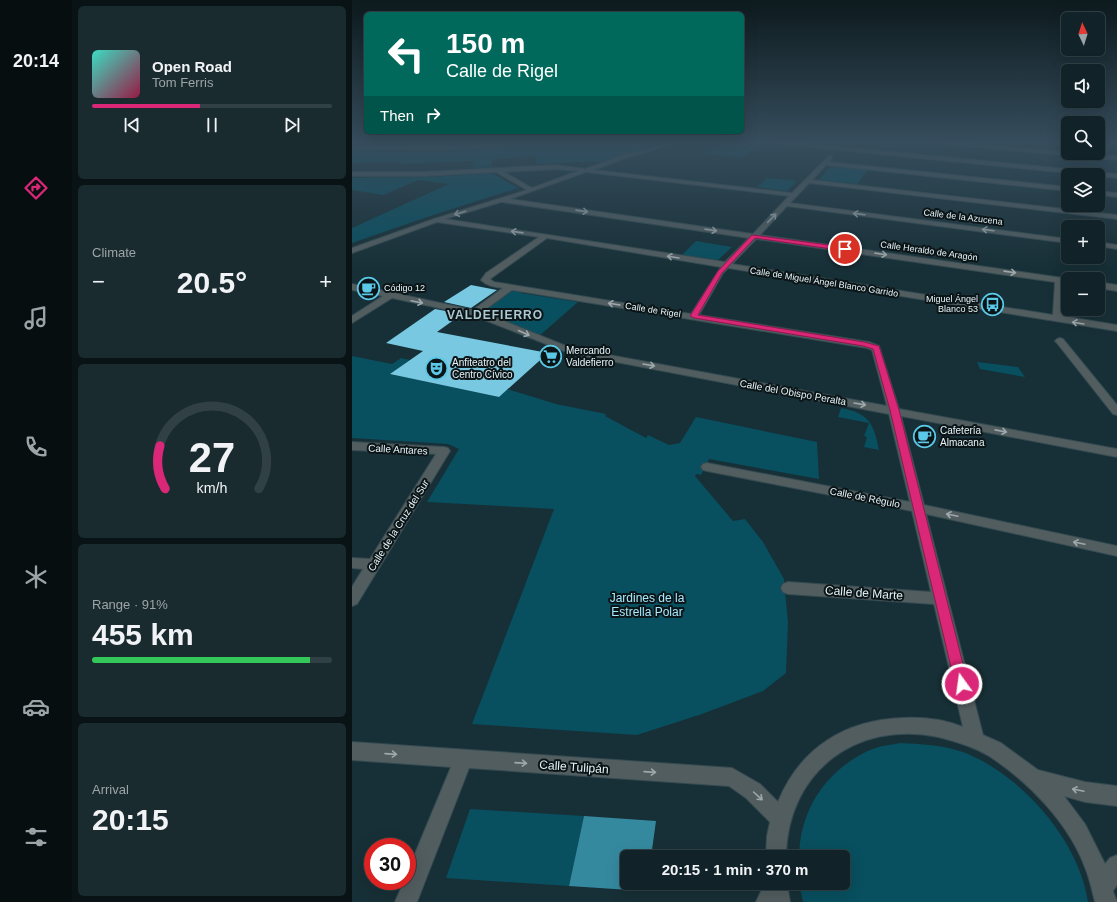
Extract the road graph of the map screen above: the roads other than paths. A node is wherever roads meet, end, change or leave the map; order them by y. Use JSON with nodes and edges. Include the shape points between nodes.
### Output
{"nodes":[{"id":1,"x":522,"y":184,"type":"edge"},
{"id":2,"x":549,"y":184,"type":"edge"},
{"id":3,"x":710,"y":184,"type":"edge"},
{"id":4,"x":804,"y":184,"type":"edge"},
{"id":5,"x":834,"y":184,"type":"edge"},
{"id":6,"x":1015,"y":184,"type":"edge"},
{"id":7,"x":1061,"y":189,"type":"edge"},
{"id":8,"x":532,"y":190,"type":"junction"},
{"id":9,"x":794,"y":194,"type":"junction"},
{"id":10,"x":1105,"y":194,"type":"edge"},
{"id":11,"x":1117,"y":195,"type":"edge"},
{"id":12,"x":502,"y":200,"type":"junction"},
{"id":13,"x":785,"y":204,"type":"junction"},
{"id":14,"x":1117,"y":217,"type":"edge"},
{"id":15,"x":436,"y":220,"type":"junction"},
{"id":16,"x":546,"y":236,"type":"junction"},
{"id":17,"x":754,"y":236,"type":"junction"},
{"id":18,"x":1061,"y":240,"type":"edge"},
{"id":19,"x":1105,"y":245,"type":"edge"},
{"id":20,"x":1117,"y":247,"type":"edge"},
{"id":21,"x":352,"y":251,"type":"edge"},
{"id":22,"x":725,"y":266,"type":"junction"},
{"id":23,"x":1061,"y":280,"type":"edge"},
{"id":24,"x":1105,"y":286,"type":"edge"},
{"id":25,"x":352,"y":287,"type":"edge"},
{"id":26,"x":510,"y":287,"type":"junction"},
{"id":27,"x":1117,"y":288,"type":"edge"},
{"id":28,"x":1061,"y":293,"type":"edge"},
{"id":29,"x":389,"y":296,"type":"junction"},
{"id":30,"x":475,"y":313,"type":"junction"},
{"id":31,"x":694,"y":316,"type":"junction"},
{"id":32,"x":1057,"y":319,"type":"junction"},
{"id":33,"x":352,"y":320,"type":"edge"},
{"id":34,"x":1117,"y":328,"type":"edge"},
{"id":35,"x":1060,"y":341,"type":"dead end"},
{"id":36,"x":894,"y":410,"type":"junction"},
{"id":37,"x":1117,"y":412,"type":"edge"},
{"id":38,"x":352,"y":446,"type":"edge"},
{"id":39,"x":444,"y":451,"type":"joint"},
{"id":40,"x":1117,"y":453,"type":"edge"},
{"id":41,"x":707,"y":468,"type":"dead end"},
{"id":42,"x":918,"y":508,"type":"junction"},
{"id":43,"x":1117,"y":551,"type":"edge"},
{"id":44,"x":352,"y":563,"type":"edge"},
{"id":45,"x":373,"y":565,"type":"junction"},
{"id":46,"x":788,"y":588,"type":"dead end"},
{"id":47,"x":940,"y":598,"type":"junction"},
{"id":48,"x":352,"y":600,"type":"edge"},
{"id":49,"x":975,"y":739,"type":"junction"},
{"id":50,"x":352,"y":751,"type":"edge"},
{"id":51,"x":463,"y":759,"type":"junction"},
{"id":52,"x":1035,"y":779,"type":"junction"},
{"id":53,"x":1117,"y":796,"type":"edge"},
{"id":54,"x":781,"y":819,"type":"junction"},
{"id":55,"x":777,"y":850,"type":"edge"},
{"id":56,"x":1117,"y":865,"type":"edge"},
{"id":57,"x":1105,"y":895,"type":"edge"},
{"id":58,"x":406,"y":902,"type":"edge"}],
"edges":[{"from":1,"to":8,"type":"street"},
{"from":2,"to":8,"type":"street"},
{"from":3,"to":9,"type":"street"},
{"from":4,"to":9,"type":"street"},
{"from":5,"to":14,"type":"street"},
{"from":6,"to":7,"type":"street"},
{"from":8,"to":12,"type":"street"},
{"from":9,"to":13,"type":"street"},
{"from":10,"to":11,"type":"street"},
{"from":12,"to":15,"type":"street","one_way":true},
{"from":12,"to":17,"type":"street","name":"Calle Heraldo de Aragón","one_way":true},
{"from":17,"to":13,"type":"street","one_way":true},
{"from":18,"to":13,"type":"street","name":"Calle de la Azucena","one_way":true},
{"from":16,"to":15,"type":"street","name":"Calle de Miguel Ángel Blanco Garrido","one_way":true},
{"from":15,"to":21,"type":"street"},
{"from":22,"to":16,"type":"street","name":"Calle de Miguel Ángel Blanco Garrido","one_way":true},
{"from":16,"to":26,"type":"street","name":"Calle de Rigel","via":[[484,280]]},
{"from":17,"to":22,"type":"street"},
{"from":17,"to":23,"type":"street","name":"Calle Heraldo de Aragón","one_way":true},
{"from":19,"to":20,"type":"street"},
{"from":22,"to":31,"type":"street"},
{"from":22,"to":32,"type":"street","name":"Calle de Miguel Ángel Blanco Garrido"},
{"from":24,"to":27,"type":"street"},
{"from":25,"to":29,"type":"street","name":"Calle del Obispo Peralta"},
{"from":26,"to":30,"type":"street"},
{"from":31,"to":26,"type":"street","name":"Calle de Rigel","one_way":true},
{"from":28,"to":32,"type":"street"},
{"from":29,"to":30,"type":"street","name":"Calle del Obispo Peralta","one_way":true},
{"from":29,"to":33,"type":"street"},
{"from":30,"to":36,"type":"street","name":"Calle del Obispo Peralta","one_way":true,"via":[[568,350]]},
{"from":31,"to":36,"type":"street","name":"Calle de Rigel","via":[[873,346],[878,350]]},
{"from":34,"to":32,"type":"street","name":"Calle de Miguel Ángel Blanco Garrido","one_way":true},
{"from":35,"to":37,"type":"street"},
{"from":36,"to":40,"type":"street","name":"Calle del Obispo Peralta","one_way":true},
{"from":36,"to":42,"type":"street"},
{"from":38,"to":39,"type":"street","name":"Calle Antares"},
{"from":39,"to":45,"type":"street","name":"Calle de la Cruz del Sur"},
{"from":41,"to":42,"type":"street","name":"Calle de Régulo"},
{"from":43,"to":42,"type":"street","name":"Calle de Régulo","one_way":true},
{"from":42,"to":47,"type":"street"},
{"from":44,"to":45,"type":"street"},
{"from":45,"to":48,"type":"street","name":"Calle de la Cruz del Sur"},
{"from":46,"to":47,"type":"street","name":"Calle de Marte"},
{"from":47,"to":49,"type":"street"},
{"from":49,"to":52,"type":"street","via":[[1006,756]]},
{"from":49,"to":54,"type":"street","via":[[948,730],[914,725],[869,729],[847,738],[826,751],[807,769],[792,792]]},
{"from":50,"to":51,"type":"street","name":"Calle Tulipán","one_way":true},
{"from":51,"to":54,"type":"street","name":"Calle Tulipán","one_way":true,"via":[[732,778],[753,791]]},
{"from":51,"to":58,"type":"street"},
{"from":53,"to":52,"type":"street","one_way":true,"via":[[1085,792]]},
{"from":52,"to":57,"type":"street","via":[[1057,801],[1076,828],[1091,857]]},
{"from":54,"to":55,"type":"street"},
{"from":56,"to":57,"type":"street"}]}
